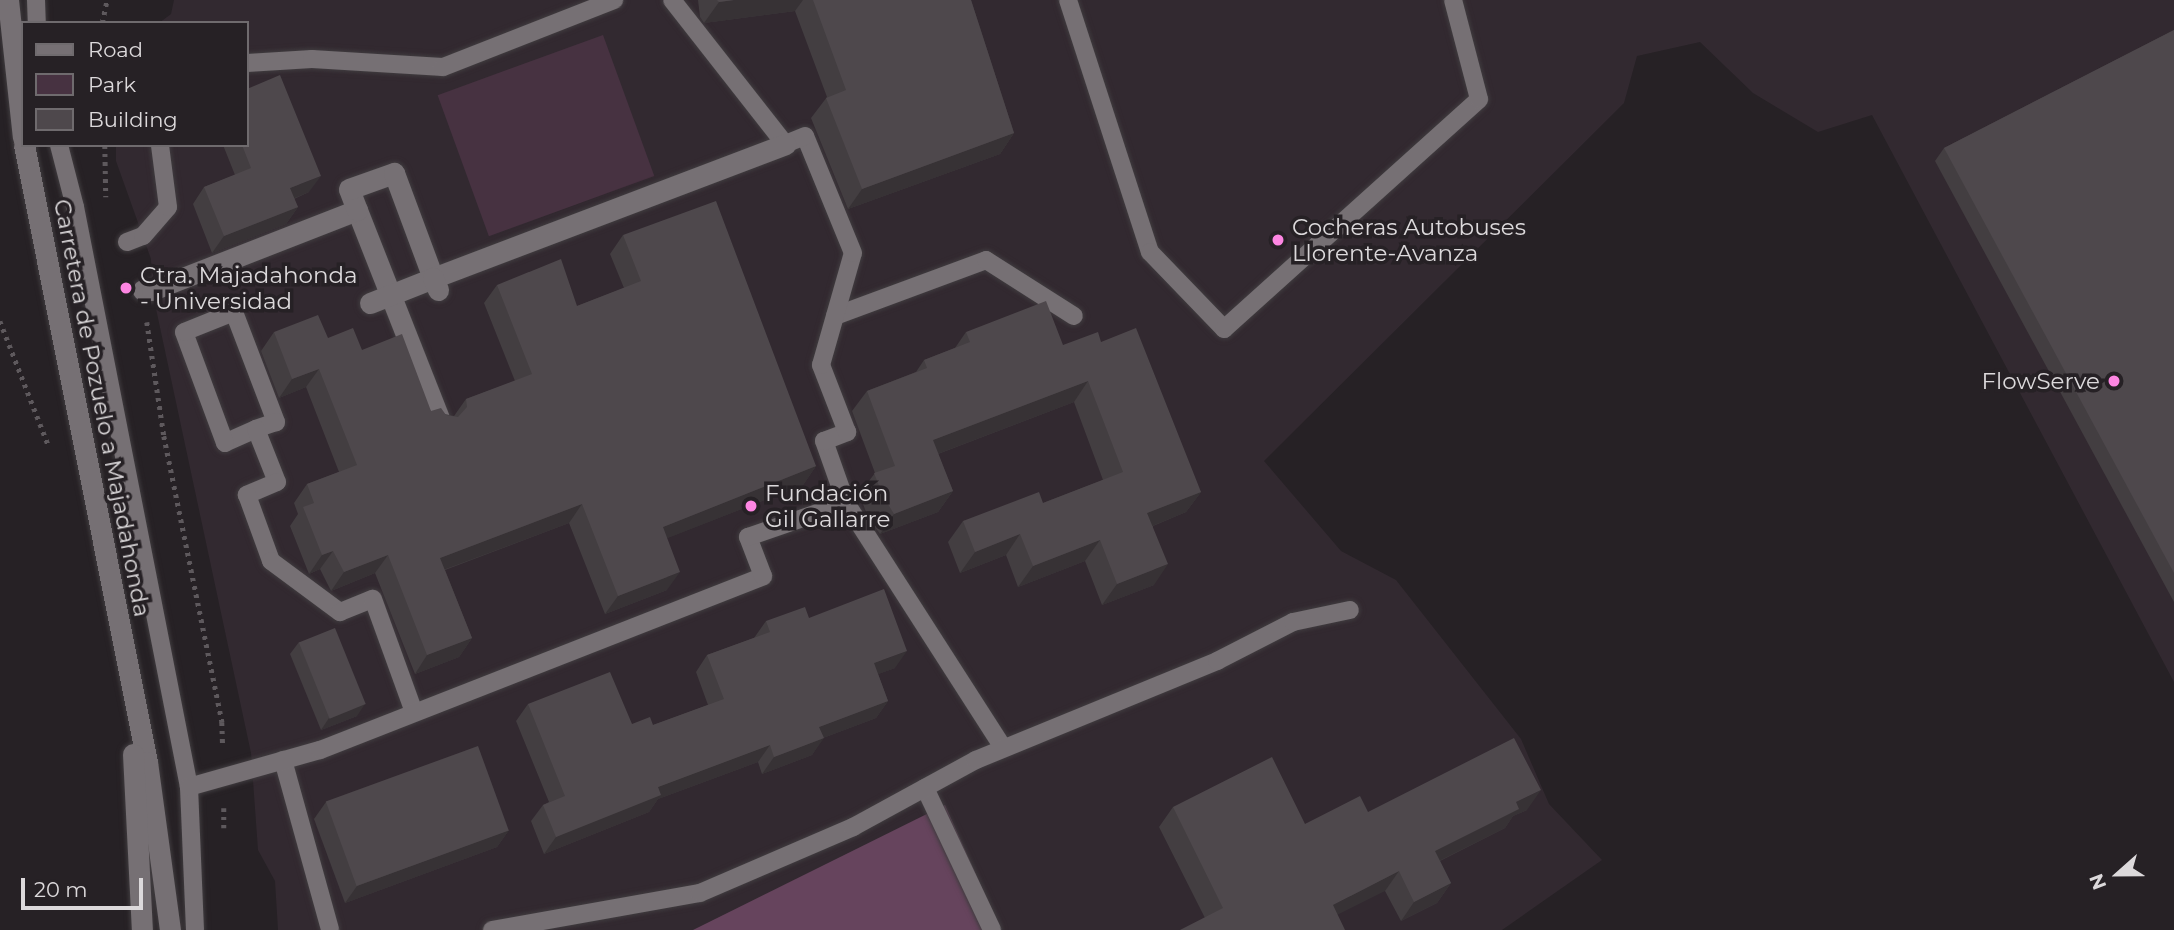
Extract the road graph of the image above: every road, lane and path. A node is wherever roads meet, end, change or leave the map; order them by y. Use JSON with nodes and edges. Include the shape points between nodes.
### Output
{"nodes":[{"id":1,"x":8,"y":0,"type":"edge"},
{"id":2,"x":107,"y":0,"type":"edge"},
{"id":3,"x":614,"y":0,"type":"edge"},
{"id":4,"x":672,"y":0,"type":"edge"},
{"id":5,"x":1068,"y":0,"type":"edge"},
{"id":6,"x":1453,"y":0,"type":"edge"},
{"id":7,"x":102,"y":21,"type":"edge"},
{"id":8,"x":248,"y":63,"type":"edge"},
{"id":9,"x":21,"y":119,"type":"edge"},
{"id":10,"x":785,"y":144,"type":"junction"},
{"id":11,"x":24,"y":147,"type":"edge"},
{"id":12,"x":59,"y":147,"type":"edge"},
{"id":13,"x":105,"y":147,"type":"edge"},
{"id":14,"x":160,"y":147,"type":"edge"},
{"id":15,"x":357,"y":210,"type":"junction"},
{"id":16,"x":127,"y":242,"type":"joint"},
{"id":17,"x":435,"y":284,"type":"junction"},
{"id":18,"x":143,"y":290,"type":"joint"},
{"id":19,"x":391,"y":295,"type":"junction"},
{"id":20,"x":370,"y":303,"type":"dead end"},
{"id":21,"x":835,"y":316,"type":"junction"},
{"id":22,"x":1074,"y":316,"type":"dead end"},
{"id":23,"x":0,"y":321,"type":"edge"},
{"id":24,"x":441,"y":423,"type":"edge"},
{"id":25,"x":256,"y":429,"type":"junction"},
{"id":26,"x":50,"y":449,"type":"dead end"},
{"id":27,"x":846,"y":503,"type":"junction"},
{"id":28,"x":1350,"y":610,"type":"dead end"},
{"id":29,"x":128,"y":682,"type":"junction"},
{"id":30,"x":414,"y":712,"type":"junction"},
{"id":31,"x":1003,"y":748,"type":"junction"},
{"id":32,"x":283,"y":761,"type":"junction"},
{"id":33,"x":224,"y":778,"type":"junction"},
{"id":34,"x":189,"y":787,"type":"junction"},
{"id":35,"x":925,"y":788,"type":"junction"},
{"id":36,"x":224,"y":833,"type":"dead end"},
{"id":37,"x":142,"y":930,"type":"edge"},
{"id":38,"x":170,"y":930,"type":"edge"},
{"id":39,"x":195,"y":930,"type":"edge"},
{"id":40,"x":330,"y":930,"type":"edge"},
{"id":41,"x":492,"y":930,"type":"edge"},
{"id":42,"x":992,"y":930,"type":"edge"}],
"edges":[{"from":1,"to":9,"type":"street"},
{"from":2,"to":7,"type":"path"},
{"from":3,"to":8,"type":"lane","via":[[443,67],[312,59]]},
{"from":4,"to":10,"type":"lane"},
{"from":5,"to":6,"type":"lane","via":[[1150,252],[1224,329],[1479,99]]},
{"from":10,"to":17,"type":"street"},
{"from":10,"to":21,"type":"lane","via":[[805,136],[853,253]]},
{"from":11,"to":29,"type":"street","name":"Carretera de Pozuelo a Majadahonda"},
{"from":12,"to":34,"type":"lane","via":[[75,207]]},
{"from":13,"to":16,"type":"path","via":[[106,209]]},
{"from":14,"to":16,"type":"lane","via":[[168,207],[143,236]]},
{"from":15,"to":17,"type":"street","via":[[349,189],[394,173]]},
{"from":15,"to":18,"type":"street"},
{"from":15,"to":19,"type":"street"},
{"from":17,"to":19,"type":"street"},
{"from":18,"to":33,"type":"path","via":[[164,436],[222,722]]},
{"from":19,"to":20,"type":"street"},
{"from":19,"to":24,"type":"street"},
{"from":21,"to":22,"type":"lane","via":[[986,260]]},
{"from":21,"to":27,"type":"lane","via":[[821,365],[847,432],[824,441]]},
{"from":23,"to":26,"type":"path"},
{"from":25,"to":25,"type":"lane","via":[[276,422],[234,312],[184,332],[225,443]]},
{"from":25,"to":30,"type":"lane","via":[[277,482],[247,495],[271,561],[340,612],[373,599]]},
{"from":27,"to":30,"type":"lane","via":[[748,537],[763,576]]},
{"from":27,"to":31,"type":"lane"},
{"from":28,"to":31,"type":"lane","via":[[1293,622],[1217,661]]},
{"from":29,"to":37,"type":"street","name":"Carretera de Pozuelo a Majadahonda"},
{"from":29,"to":38,"type":"street","name":"Carretera de Pozuelo a Majadahonda","via":[[147,762]]},
{"from":30,"to":32,"type":"lane"},
{"from":31,"to":35,"type":"lane"},
{"from":32,"to":33,"type":"lane"},
{"from":32,"to":40,"type":"lane"},
{"from":33,"to":34,"type":"lane"},
{"from":33,"to":36,"type":"path"},
{"from":34,"to":39,"type":"lane"},
{"from":35,"to":41,"type":"lane","via":[[853,827],[700,893]]},
{"from":35,"to":42,"type":"lane"}]}
